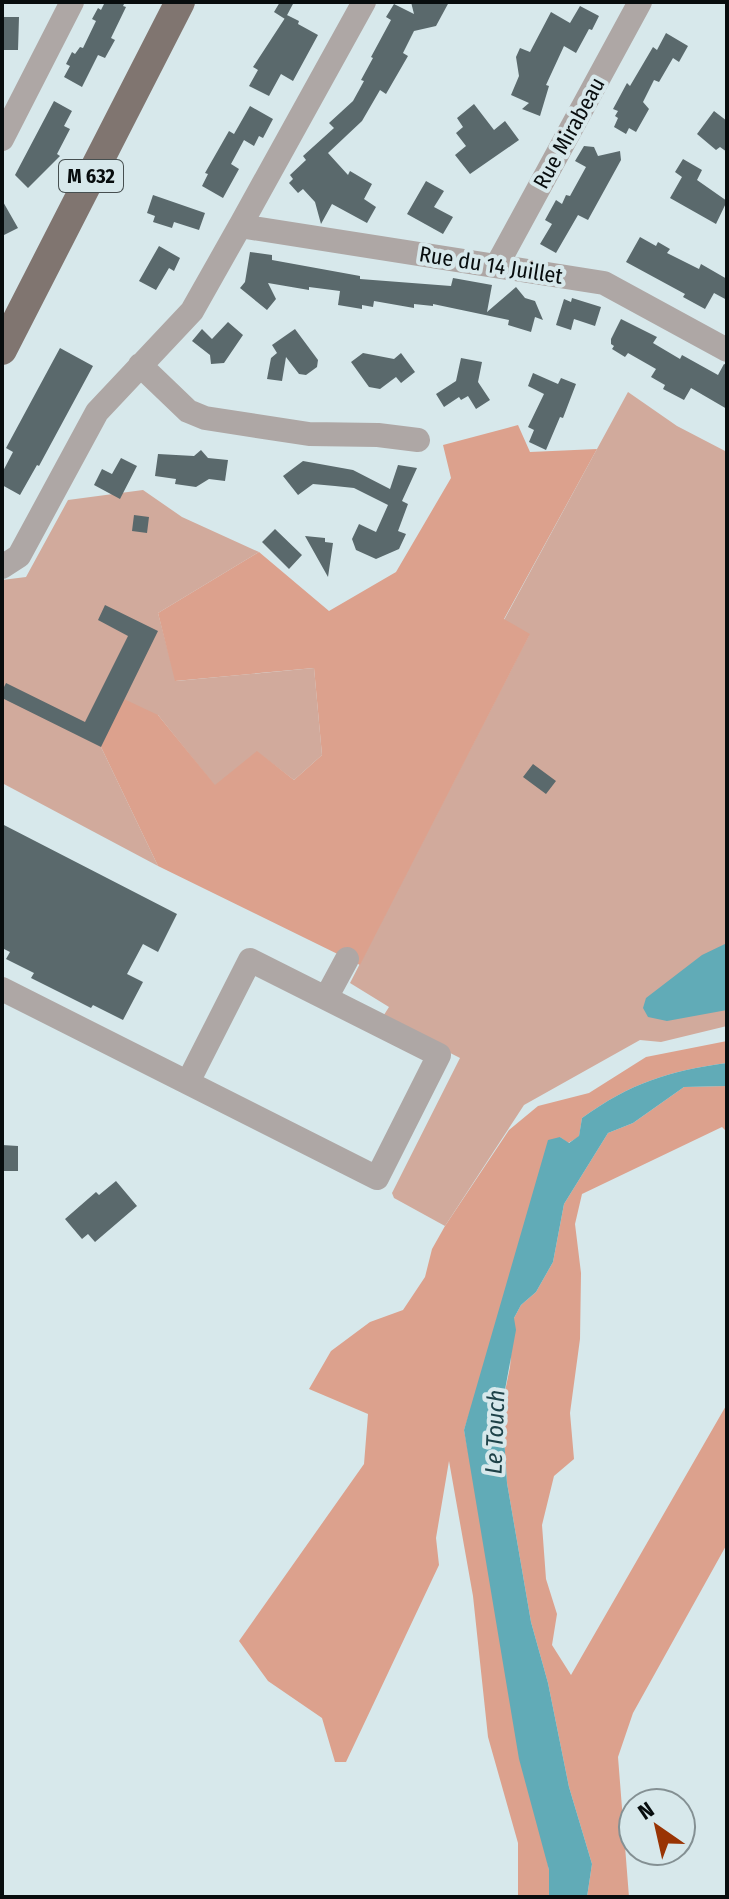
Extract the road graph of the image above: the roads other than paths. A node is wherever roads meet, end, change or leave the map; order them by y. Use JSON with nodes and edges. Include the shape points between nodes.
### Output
{"nodes":[{"id":1,"x":180,"y":2,"type":"edge"},
{"id":2,"x":364,"y":2,"type":"edge"},
{"id":3,"x":640,"y":2,"type":"edge"},
{"id":4,"x":67,"y":4,"type":"edge"},
{"id":5,"x":2,"y":139,"type":"edge"},
{"id":6,"x":240,"y":226,"type":"junction"},
{"id":7,"x":497,"y":265,"type":"junction"},
{"id":8,"x":2,"y":350,"type":"edge"},
{"id":9,"x":727,"y":350,"type":"edge"},
{"id":10,"x":140,"y":365,"type":"junction"},
{"id":11,"x":418,"y":440,"type":"dead end"},
{"id":12,"x":13,"y":550,"type":"edge"},
{"id":13,"x":2,"y":567,"type":"edge"},
{"id":14,"x":348,"y":968,"type":"dead end"},
{"id":15,"x":2,"y":989,"type":"edge"},
{"id":16,"x":326,"y":998,"type":"junction"},
{"id":17,"x":188,"y":1082,"type":"junction"}],
"edges":[{"from":1,"to":8,"type":"main road","number":"M 632"},
{"from":2,"to":6,"type":"street"},
{"from":3,"to":7,"type":"street","name":"Rue Mirabeau"},
{"from":4,"to":5,"type":"street"},
{"from":6,"to":7,"type":"street","name":"Rue du 14 Juillet"},
{"from":6,"to":10,"type":"street","via":[[192,311]]},
{"from":7,"to":9,"type":"street","name":"Rue du 14 Juillet","via":[[604,283]]},
{"from":10,"to":11,"type":"street","via":[[188,411],[205,418],[309,434]]},
{"from":10,"to":12,"type":"street","via":[[97,412]]},
{"from":12,"to":13,"type":"street","via":[[19,556]]},
{"from":14,"to":16,"type":"street"},
{"from":15,"to":17,"type":"street"},
{"from":16,"to":17,"type":"street","via":[[250,960]]},
{"from":16,"to":17,"type":"street","via":[[439,1055],[377,1178]]}]}
